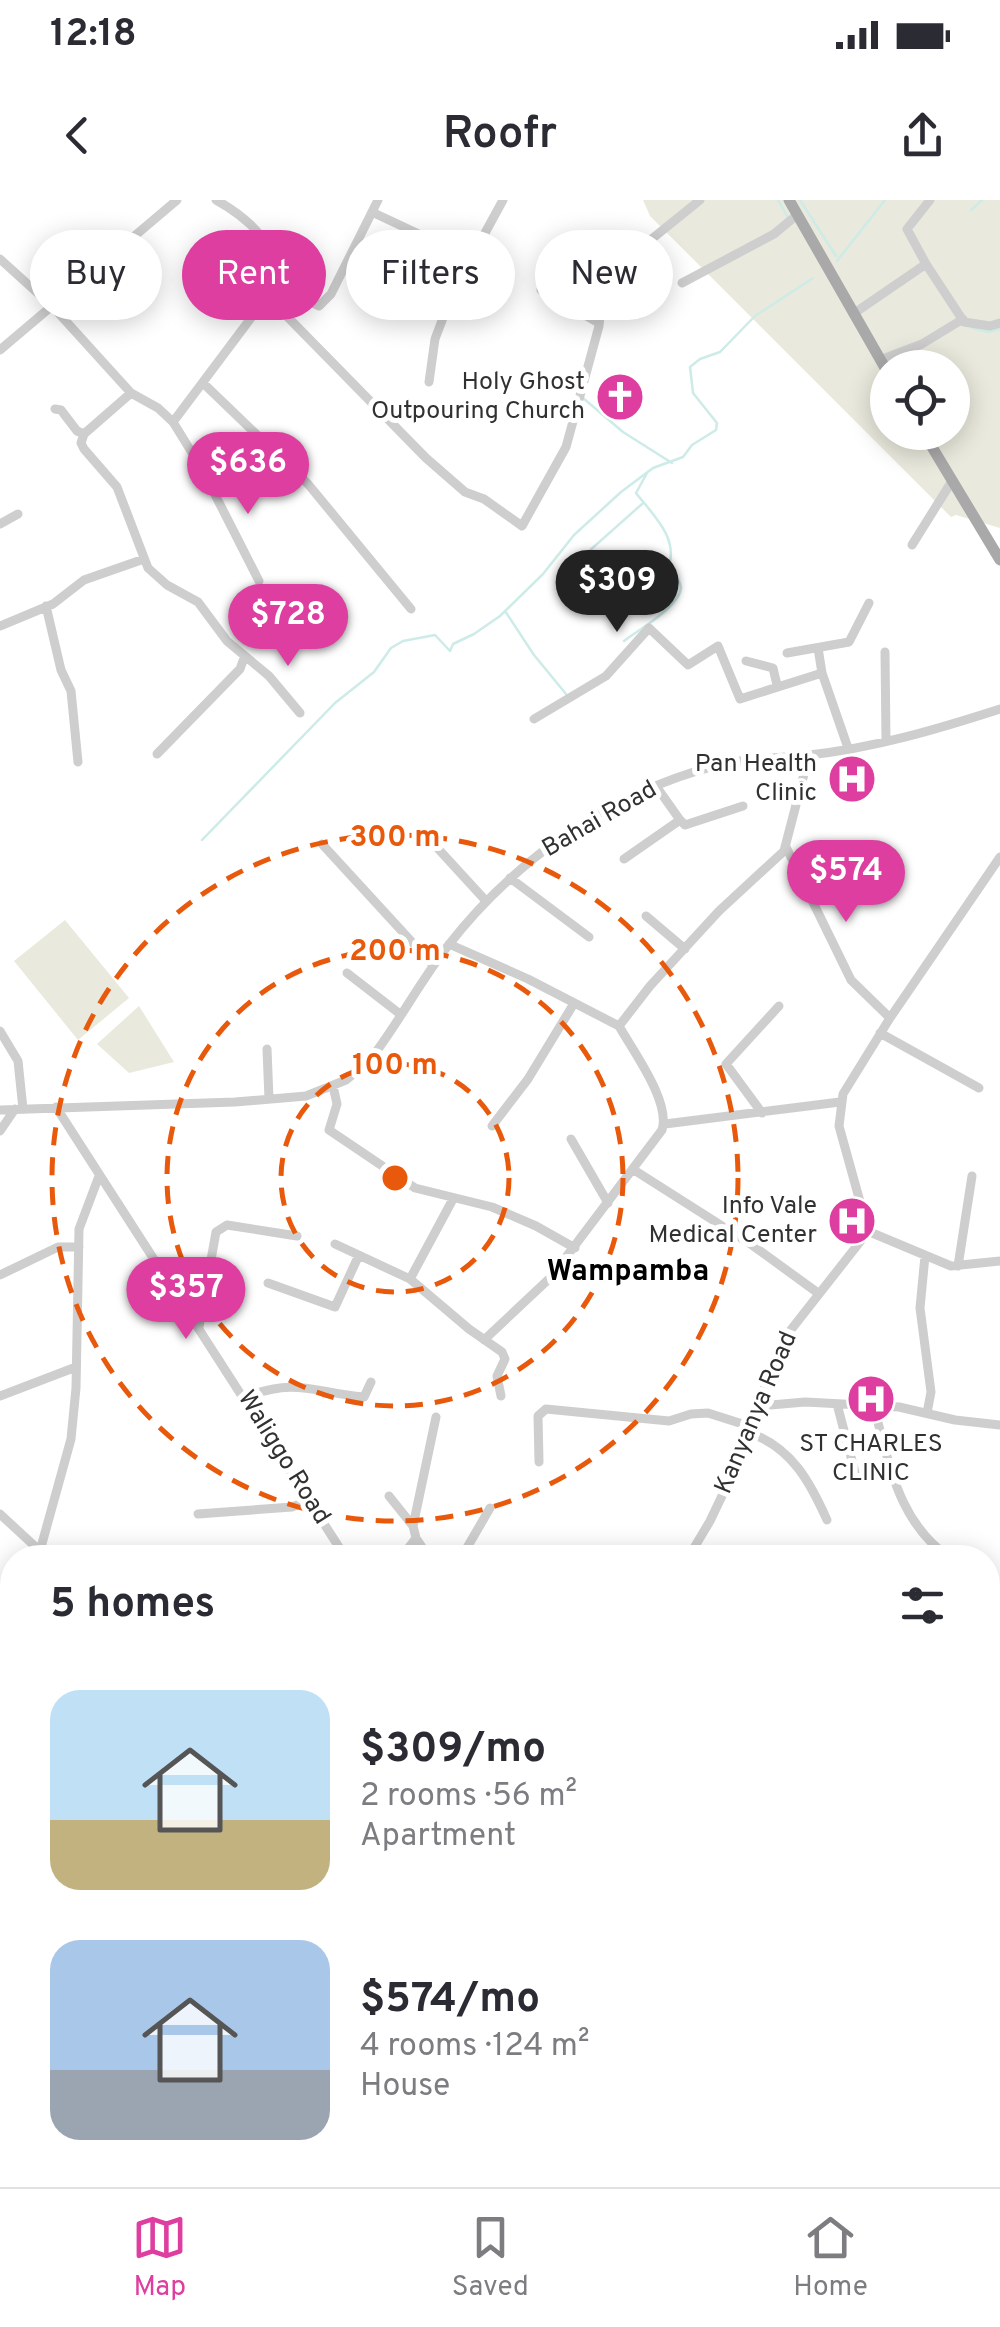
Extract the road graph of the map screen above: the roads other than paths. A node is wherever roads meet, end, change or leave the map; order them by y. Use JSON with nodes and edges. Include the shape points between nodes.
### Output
{"nodes":[{"id":1,"x":177,"y":200,"type":"edge"},
{"id":2,"x":216,"y":200,"type":"edge"},
{"id":3,"x":378,"y":200,"type":"edge"},
{"id":4,"x":503,"y":200,"type":"edge"},
{"id":5,"x":700,"y":200,"type":"edge"},
{"id":6,"x":789,"y":200,"type":"edge"},
{"id":7,"x":930,"y":200,"type":"edge"},
{"id":8,"x":374,"y":213,"type":"junction"},
{"id":9,"x":797,"y":214,"type":"junction"},
{"id":10,"x":142,"y":230,"type":"edge"},
{"id":11,"x":256,"y":230,"type":"edge"},
{"id":12,"x":414,"y":230,"type":"edge"},
{"id":13,"x":487,"y":230,"type":"edge"},
{"id":14,"x":0,"y":258,"type":"edge"},
{"id":15,"x":926,"y":264,"type":"junction"},
{"id":16,"x":682,"y":283,"type":"dead end"},
{"id":17,"x":30,"y":286,"type":"edge"},
{"id":18,"x":326,"y":300,"type":"edge"},
{"id":19,"x":853,"y":314,"type":"junction"},
{"id":20,"x":37,"y":320,"type":"edge"},
{"id":21,"x":65,"y":320,"type":"edge"},
{"id":22,"x":251,"y":320,"type":"edge"},
{"id":23,"x":291,"y":320,"type":"edge"},
{"id":24,"x":443,"y":320,"type":"edge"},
{"id":25,"x":594,"y":320,"type":"edge"},
{"id":26,"x":963,"y":320,"type":"junction"},
{"id":27,"x":599,"y":323,"type":"junction"},
{"id":28,"x":1000,"y":323,"type":"edge"},
{"id":29,"x":0,"y":350,"type":"edge"},
{"id":30,"x":874,"y":350,"type":"edge"},
{"id":31,"x":906,"y":350,"type":"edge"},
{"id":32,"x":429,"y":382,"type":"dead end"},
{"id":33,"x":203,"y":383,"type":"junction"},
{"id":34,"x":131,"y":393,"type":"junction"},
{"id":35,"x":55,"y":409,"type":"dead end"},
{"id":36,"x":174,"y":422,"type":"junction"},
{"id":37,"x":84,"y":434,"type":"junction"},
{"id":38,"x":933,"y":450,"type":"edge"},
{"id":39,"x":952,"y":482,"type":"junction"},
{"id":40,"x":18,"y":514,"type":"dead end"},
{"id":41,"x":0,"y":524,"type":"edge"},
{"id":42,"x":912,"y":545,"type":"dead end"},
{"id":43,"x":144,"y":559,"type":"junction"},
{"id":44,"x":1000,"y":560,"type":"edge"},
{"id":45,"x":259,"y":581,"type":"dead end"},
{"id":46,"x":869,"y":603,"type":"dead end"},
{"id":47,"x":46,"y":606,"type":"junction"},
{"id":48,"x":410,"y":609,"type":"dead end"},
{"id":49,"x":0,"y":626,"type":"edge"},
{"id":50,"x":818,"y":648,"type":"junction"},
{"id":51,"x":885,"y":652,"type":"dead end"},
{"id":52,"x":786,"y":653,"type":"dead end"},
{"id":53,"x":244,"y":658,"type":"junction"},
{"id":54,"x":746,"y":661,"type":"dead end"},
{"id":55,"x":822,"y":673,"type":"junction"},
{"id":56,"x":777,"y":685,"type":"junction"},
{"id":57,"x":1000,"y":709,"type":"edge"},
{"id":58,"x":300,"y":714,"type":"dead end"},
{"id":59,"x":534,"y":719,"type":"dead end"},
{"id":60,"x":886,"y":741,"type":"junction"},
{"id":61,"x":848,"y":748,"type":"junction"},
{"id":62,"x":157,"y":754,"type":"dead end"},
{"id":63,"x":809,"y":756,"type":"junction"},
{"id":64,"x":78,"y":762,"type":"dead end"},
{"id":65,"x":656,"y":786,"type":"junction"},
{"id":66,"x":743,"y":806,"type":"dead end"},
{"id":67,"x":680,"y":820,"type":"junction"},
{"id":68,"x":431,"y":841,"type":"dead end"},
{"id":69,"x":322,"y":844,"type":"dead end"},
{"id":70,"x":786,"y":847,"type":"junction"},
{"id":71,"x":1000,"y":857,"type":"edge"},
{"id":72,"x":624,"y":860,"type":"dead end"},
{"id":73,"x":510,"y":878,"type":"junction"},
{"id":74,"x":486,"y":901,"type":"junction"},
{"id":75,"x":646,"y":916,"type":"dead end"},
{"id":76,"x":589,"y":937,"type":"dead end"},
{"id":77,"x":449,"y":944,"type":"junction"},
{"id":78,"x":686,"y":948,"type":"junction"},
{"id":79,"x":433,"y":966,"type":"junction"},
{"id":80,"x":348,"y":973,"type":"dead end"},
{"id":81,"x":573,"y":1005,"type":"junction"},
{"id":82,"x":779,"y":1006,"type":"dead end"},
{"id":83,"x":400,"y":1014,"type":"junction"},
{"id":84,"x":890,"y":1018,"type":"junction"},
{"id":85,"x":618,"y":1026,"type":"junction"},
{"id":86,"x":0,"y":1031,"type":"edge"},
{"id":87,"x":880,"y":1032,"type":"junction"},
{"id":88,"x":267,"y":1048,"type":"dead end"},
{"id":89,"x":333,"y":1086,"type":"junction"},
{"id":90,"x":979,"y":1088,"type":"dead end"},
{"id":91,"x":269,"y":1099,"type":"junction"},
{"id":92,"x":840,"y":1102,"type":"junction"},
{"id":93,"x":56,"y":1107,"type":"junction"},
{"id":94,"x":19,"y":1109,"type":"junction"},
{"id":95,"x":0,"y":1110,"type":"edge"},
{"id":96,"x":762,"y":1112,"type":"junction"},
{"id":97,"x":665,"y":1124,"type":"junction"},
{"id":98,"x":492,"y":1126,"type":"dead end"},
{"id":99,"x":0,"y":1131,"type":"edge"},
{"id":100,"x":571,"y":1139,"type":"dead end"},
{"id":101,"x":634,"y":1170,"type":"junction"},
{"id":102,"x":99,"y":1176,"type":"junction"},
{"id":103,"x":972,"y":1176,"type":"dead end"},
{"id":104,"x":453,"y":1199,"type":"junction"},
{"id":105,"x":608,"y":1203,"type":"junction"},
{"id":106,"x":865,"y":1230,"type":"junction"},
{"id":107,"x":297,"y":1236,"type":"dead end"},
{"id":108,"x":335,"y":1244,"type":"dead end"},
{"id":109,"x":79,"y":1247,"type":"junction"},
{"id":110,"x":575,"y":1248,"type":"junction"},
{"id":111,"x":359,"y":1255,"type":"junction"},
{"id":112,"x":924,"y":1256,"type":"junction"},
{"id":113,"x":1000,"y":1261,"type":"edge"},
{"id":114,"x":958,"y":1266,"type":"junction"},
{"id":115,"x":0,"y":1275,"type":"edge"},
{"id":116,"x":410,"y":1279,"type":"junction"},
{"id":117,"x":268,"y":1283,"type":"dead end"},
{"id":118,"x":818,"y":1293,"type":"junction"},
{"id":119,"x":199,"y":1327,"type":"junction"},
{"id":120,"x":484,"y":1340,"type":"junction"},
{"id":121,"x":76,"y":1367,"type":"junction"},
{"id":122,"x":372,"y":1382,"type":"dead end"},
{"id":123,"x":0,"y":1396,"type":"edge"},
{"id":124,"x":501,"y":1396,"type":"dead end"},
{"id":125,"x":245,"y":1397,"type":"junction"},
{"id":126,"x":838,"y":1404,"type":"junction"},
{"id":127,"x":759,"y":1406,"type":"junction"},
{"id":128,"x":874,"y":1408,"type":"junction"},
{"id":129,"x":928,"y":1413,"type":"junction"},
{"id":130,"x":436,"y":1417,"type":"dead end"},
{"id":131,"x":1000,"y":1424,"type":"edge"},
{"id":132,"x":751,"y":1430,"type":"junction"},
{"id":133,"x":539,"y":1462,"type":"dead end"},
{"id":134,"x":856,"y":1476,"type":"dead end"},
{"id":135,"x":389,"y":1496,"type":"dead end"},
{"id":136,"x":310,"y":1500,"type":"junction"},
{"id":137,"x":490,"y":1508,"type":"dead end"},
{"id":138,"x":0,"y":1514,"type":"edge"},
{"id":139,"x":198,"y":1514,"type":"dead end"},
{"id":140,"x":828,"y":1520,"type":"dead end"},
{"id":141,"x":413,"y":1526,"type":"junction"},
{"id":142,"x":416,"y":1538,"type":"junction"},
{"id":143,"x":30,"y":1545,"type":"edge"},
{"id":144,"x":42,"y":1545,"type":"edge"},
{"id":145,"x":338,"y":1545,"type":"edge"},
{"id":146,"x":411,"y":1545,"type":"edge"},
{"id":147,"x":421,"y":1545,"type":"edge"},
{"id":148,"x":469,"y":1545,"type":"edge"},
{"id":149,"x":696,"y":1545,"type":"edge"},
{"id":150,"x":935,"y":1545,"type":"edge"}],
"edges":[{"from":1,"to":10,"type":"street"},
{"from":2,"to":11,"type":"street"},
{"from":3,"to":8,"type":"street"},
{"from":4,"to":13,"type":"street"},
{"from":5,"to":27,"type":"street","via":[[611,276]]},
{"from":6,"to":9,"type":"main road"},
{"from":7,"to":15,"type":"street","via":[[907,229]]},
{"from":8,"to":12,"type":"street"},
{"from":8,"to":18,"type":"street"},
{"from":9,"to":16,"type":"street","via":[[774,234]]},
{"from":9,"to":19,"type":"main road"},
{"from":14,"to":17,"type":"street"},
{"from":15,"to":19,"type":"street"},
{"from":15,"to":26,"type":"street"},
{"from":19,"to":30,"type":"main road"},
{"from":20,"to":29,"type":"street"},
{"from":21,"to":34,"type":"street"},
{"from":22,"to":33,"type":"street"},
{"from":23,"to":27,"type":"street","via":[[434,466],[522,526],[566,447]]},
{"from":24,"to":32,"type":"street"},
{"from":25,"to":27,"type":"street"},
{"from":26,"to":28,"type":"street"},
{"from":26,"to":31,"type":"street"},
{"from":33,"to":36,"type":"street"},
{"from":33,"to":48,"type":"street","via":[[308,484]]},
{"from":34,"to":36,"type":"street"},
{"from":34,"to":37,"type":"street"},
{"from":35,"to":37,"type":"street"},
{"from":36,"to":45,"type":"street"},
{"from":37,"to":43,"type":"street","via":[[81,443],[117,488]]},
{"from":38,"to":39,"type":"main road"},
{"from":39,"to":42,"type":"street"},
{"from":39,"to":44,"type":"main road"},
{"from":40,"to":41,"type":"street"},
{"from":43,"to":47,"type":"street","via":[[84,580]]},
{"from":43,"to":53,"type":"street","via":[[158,579],[205,609]]},
{"from":46,"to":50,"type":"street","via":[[849,642]]},
{"from":47,"to":49,"type":"street"},
{"from":47,"to":64,"type":"street","via":[[71,691]]},
{"from":50,"to":52,"type":"street"},
{"from":50,"to":55,"type":"street"},
{"from":51,"to":60,"type":"street"},
{"from":53,"to":58,"type":"street"},
{"from":53,"to":62,"type":"street"},
{"from":54,"to":56,"type":"street","via":[[774,668]]},
{"from":55,"to":56,"type":"street"},
{"from":55,"to":61,"type":"street"},
{"from":56,"to":59,"type":"street","via":[[740,699],[718,646],[688,664],[649,628],[606,676]]},
{"from":57,"to":60,"type":"street","name":"Bahai Road"},
{"from":60,"to":61,"type":"street","name":"Bahai Road"},
{"from":61,"to":63,"type":"street","name":"Bahai Road"},
{"from":63,"to":65,"type":"street","name":"Bahai Road","via":[[720,764]]},
{"from":63,"to":70,"type":"street"},
{"from":65,"to":67,"type":"street"},
{"from":65,"to":73,"type":"street","name":"Bahai Road","via":[[547,846]]},
{"from":66,"to":67,"type":"street","via":[[685,825]]},
{"from":67,"to":72,"type":"street"},
{"from":68,"to":74,"type":"street"},
{"from":69,"to":79,"type":"street"},
{"from":70,"to":78,"type":"street"},
{"from":70,"to":84,"type":"street","via":[[851,980]]},
{"from":71,"to":84,"type":"street"},
{"from":73,"to":74,"type":"street","name":"Bahai Road"},
{"from":73,"to":76,"type":"street"},
{"from":74,"to":77,"type":"street","name":"Bahai Road"},
{"from":75,"to":78,"type":"street"},
{"from":77,"to":79,"type":"street","name":"Bahai Road"},
{"from":77,"to":81,"type":"street"},
{"from":78,"to":85,"type":"street"},
{"from":79,"to":83,"type":"street","name":"Bahai Road"},
{"from":80,"to":83,"type":"street"},
{"from":81,"to":85,"type":"street"},
{"from":81,"to":98,"type":"street"},
{"from":82,"to":96,"type":"street","via":[[726,1064]]},
{"from":83,"to":89,"type":"street","name":"Bahai Road","via":[[370,1060]]},
{"from":84,"to":87,"type":"street"},
{"from":85,"to":97,"type":"street","via":[[654,1089]]},
{"from":86,"to":94,"type":"street","via":[[18,1061]]},
{"from":87,"to":90,"type":"street"},
{"from":87,"to":92,"type":"street"},
{"from":88,"to":91,"type":"street"},
{"from":89,"to":91,"type":"street","name":"Bahai Road"},
{"from":89,"to":104,"type":"street","via":[[337,1104],[328,1130],[398,1179]]},
{"from":91,"to":93,"type":"street","name":"Bahai Road"},
{"from":92,"to":96,"type":"street"},
{"from":92,"to":106,"type":"street","via":[[839,1126]]},
{"from":93,"to":94,"type":"street","name":"Bahai Road"},
{"from":93,"to":102,"type":"street","name":"Waliggo Road"},
{"from":94,"to":95,"type":"street","name":"Bahai Road"},
{"from":94,"to":99,"type":"street"},
{"from":96,"to":97,"type":"street"},
{"from":97,"to":101,"type":"street"},
{"from":100,"to":105,"type":"street"},
{"from":101,"to":105,"type":"street"},
{"from":101,"to":118,"type":"street"},
{"from":102,"to":109,"type":"street","via":[[82,1214]]},
{"from":102,"to":119,"type":"street","name":"Waliggo Road"},
{"from":103,"to":114,"type":"street"},
{"from":104,"to":110,"type":"street","via":[[492,1207]]},
{"from":104,"to":116,"type":"street"},
{"from":105,"to":110,"type":"street"},
{"from":106,"to":112,"type":"street"},
{"from":106,"to":118,"type":"street","name":"Kanyanya Road"},
{"from":107,"to":119,"type":"street","via":[[221,1227]]},
{"from":108,"to":111,"type":"street"},
{"from":109,"to":115,"type":"street","via":[[58,1248]]},
{"from":109,"to":121,"type":"street"},
{"from":110,"to":120,"type":"street"},
{"from":111,"to":116,"type":"street"},
{"from":111,"to":117,"type":"street","via":[[335,1307]]},
{"from":112,"to":114,"type":"street"},
{"from":112,"to":129,"type":"street"},
{"from":113,"to":114,"type":"street"},
{"from":116,"to":120,"type":"street"},
{"from":118,"to":127,"type":"street","name":"Kanyanya Road","via":[[778,1352]]},
{"from":119,"to":125,"type":"street","name":"Waliggo Road"},
{"from":120,"to":124,"type":"street","via":[[505,1356],[497,1376]]},
{"from":121,"to":123,"type":"street"},
{"from":121,"to":144,"type":"street","via":[[71,1439]]},
{"from":122,"to":125,"type":"street","via":[[364,1397],[312,1386]]},
{"from":125,"to":136,"type":"street","name":"Waliggo Road"},
{"from":126,"to":127,"type":"street"},
{"from":126,"to":128,"type":"street"},
{"from":126,"to":134,"type":"street"},
{"from":127,"to":132,"type":"street","name":"Kanyanya Road"},
{"from":128,"to":129,"type":"street"},
{"from":128,"to":150,"type":"street","via":[[898,1496]]},
{"from":129,"to":131,"type":"street"},
{"from":130,"to":141,"type":"street"},
{"from":132,"to":133,"type":"street","via":[[708,1413],[670,1421],[546,1410],[538,1416]]},
{"from":132,"to":140,"type":"street","via":[[796,1465]]},
{"from":132,"to":149,"type":"street","name":"Kanyanya Road"},
{"from":135,"to":141,"type":"street"},
{"from":136,"to":139,"type":"street","via":[[292,1508]]},
{"from":136,"to":145,"type":"street","name":"Waliggo Road"},
{"from":137,"to":148,"type":"street"},
{"from":138,"to":143,"type":"street"},
{"from":141,"to":142,"type":"street"},
{"from":142,"to":146,"type":"street"},
{"from":142,"to":147,"type":"street"}]}
